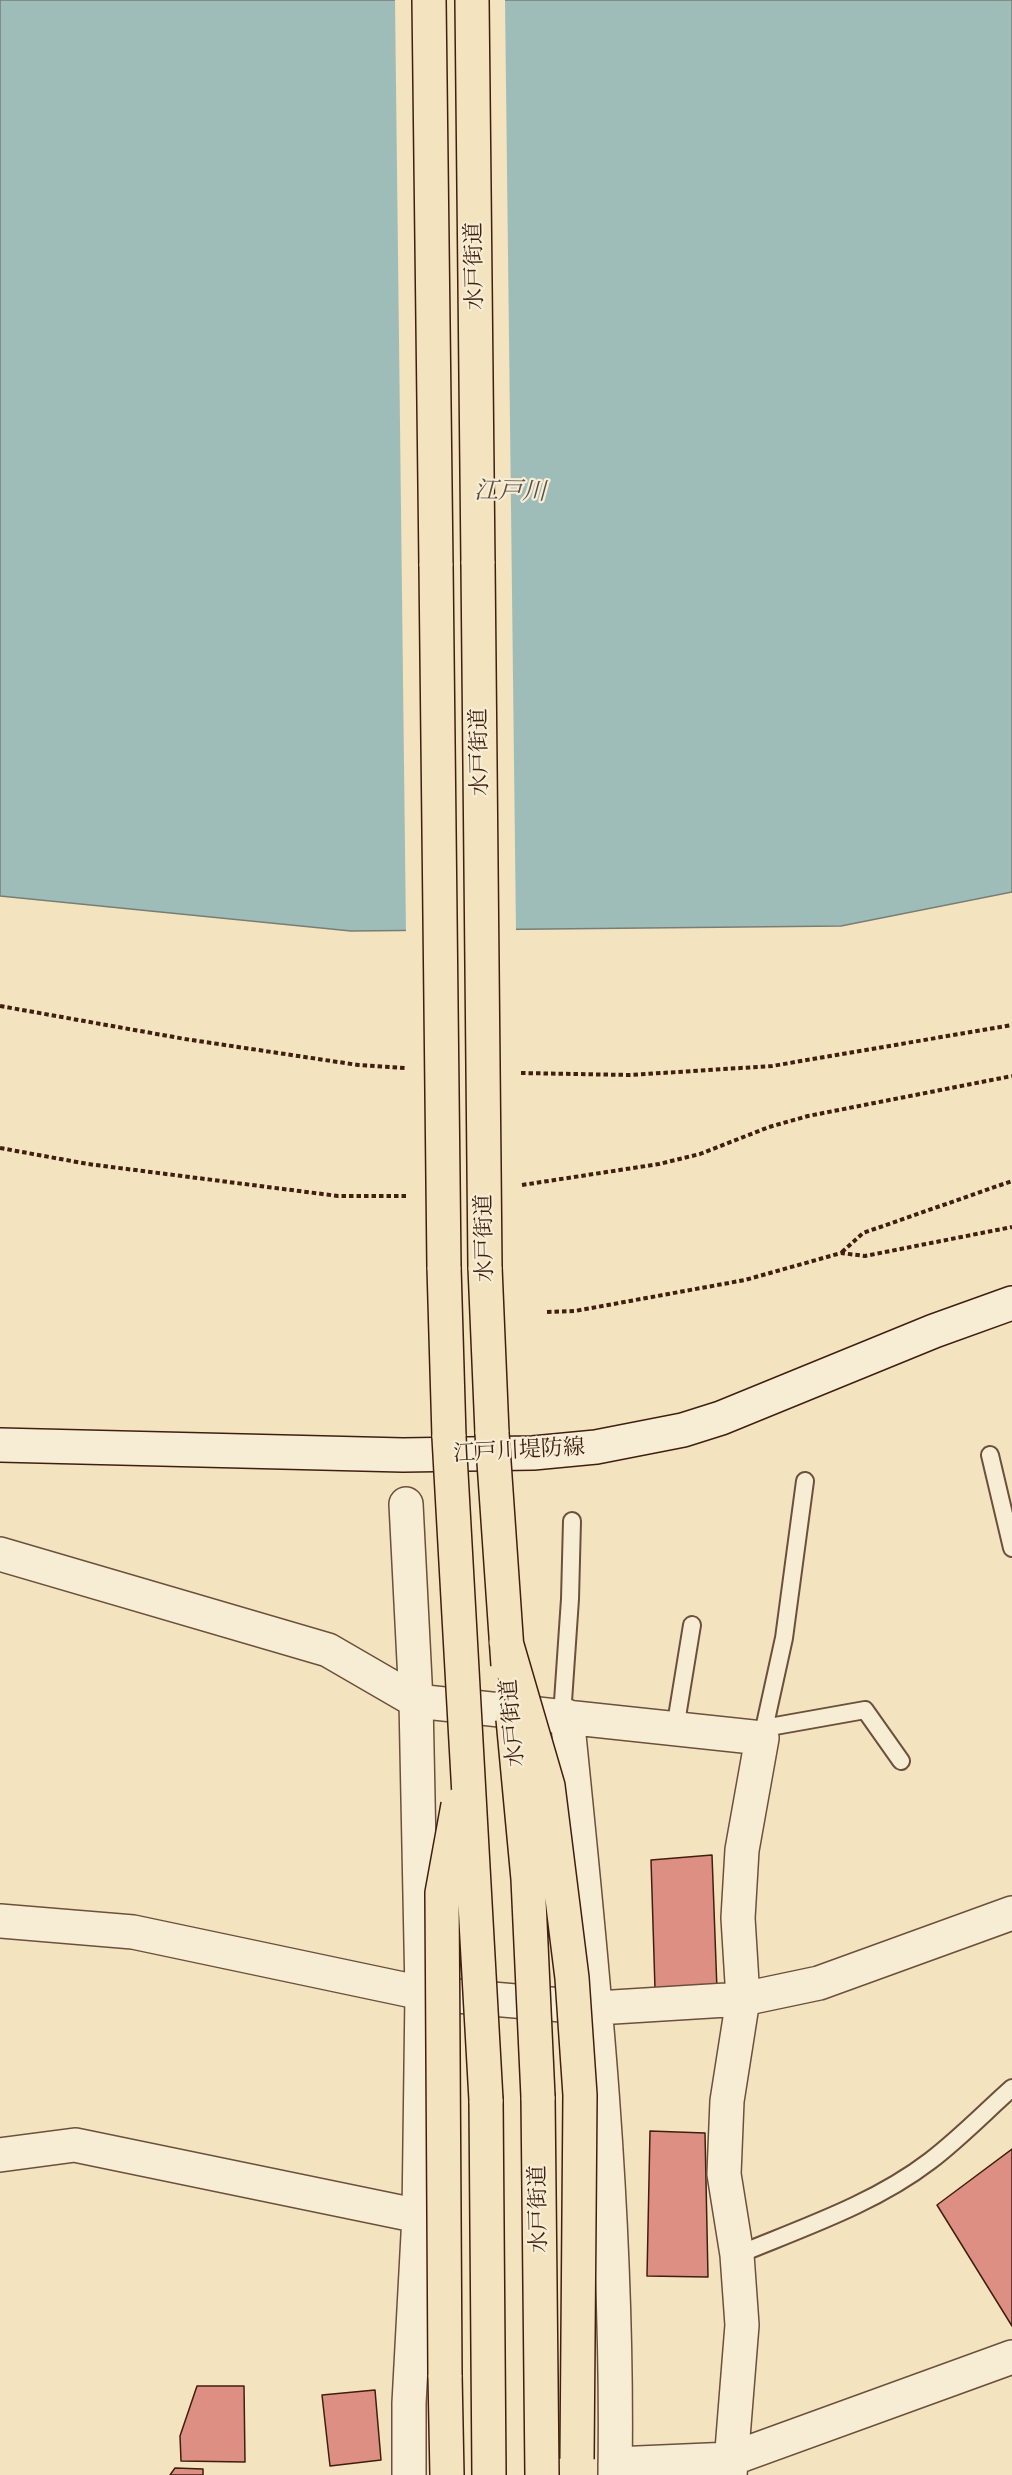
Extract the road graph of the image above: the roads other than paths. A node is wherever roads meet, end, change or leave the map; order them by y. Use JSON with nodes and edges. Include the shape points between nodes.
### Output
{"nodes":[{"id":1,"x":429,"y":0,"type":"edge"},
{"id":2,"x":472,"y":0,"type":"edge"},
{"id":3,"x":1012,"y":1303,"type":"edge"},
{"id":4,"x":0,"y":1445,"type":"edge"},
{"id":5,"x":990,"y":1455,"type":"dead end"},
{"id":6,"x":805,"y":1481,"type":"dead end"},
{"id":7,"x":406,"y":1504,"type":"dead end"},
{"id":8,"x":572,"y":1521,"type":"dead end"},
{"id":9,"x":1012,"y":1548,"type":"edge"},
{"id":10,"x":0,"y":1554,"type":"edge"},
{"id":11,"x":692,"y":1625,"type":"dead end"},
{"id":12,"x":506,"y":1642,"type":"junction"},
{"id":13,"x":416,"y":1701,"type":"junction"},
{"id":14,"x":564,"y":1716,"type":"junction"},
{"id":15,"x":675,"y":1729,"type":"junction"},
{"id":16,"x":763,"y":1733,"type":"junction"},
{"id":17,"x":467,"y":1757,"type":"junction"},
{"id":18,"x":901,"y":1761,"type":"dead end"},
{"id":19,"x":1012,"y":1913,"type":"edge"},
{"id":20,"x":0,"y":1921,"type":"edge"},
{"id":21,"x":422,"y":1993,"type":"junction"},
{"id":22,"x":743,"y":2000,"type":"junction"},
{"id":23,"x":597,"y":2008,"type":"junction"},
{"id":24,"x":1012,"y":2088,"type":"edge"},
{"id":25,"x":0,"y":2156,"type":"edge"},
{"id":26,"x":419,"y":2216,"type":"junction"},
{"id":27,"x":737,"y":2255,"type":"junction"},
{"id":28,"x":1012,"y":2357,"type":"edge"},
{"id":29,"x":577,"y":2467,"type":"edge"},
{"id":30,"x":731,"y":2467,"type":"edge"},
{"id":31,"x":615,"y":2469,"type":"edge"},
{"id":32,"x":409,"y":2475,"type":"edge"},
{"id":33,"x":447,"y":2475,"type":"edge"},
{"id":34,"x":489,"y":2475,"type":"edge"},
{"id":35,"x":542,"y":2475,"type":"edge"}],
"edges":[{"from":1,"to":17,"type":"highway","name":"水戸街道","bridge":true,"via":[[444,1267]]},
{"from":2,"to":12,"type":"highway","name":"水戸街道","bridge":true,"via":[[485,1267]]},
{"from":3,"to":4,"type":"street","name":"江戸川堤防線","via":[[721,1418],[683,1430],[596,1447],[533,1453],[403,1455]]},
{"from":5,"to":9,"type":"lane"},
{"from":6,"to":16,"type":"lane","via":[[784,1638]]},
{"from":7,"to":13,"type":"street"},
{"from":8,"to":14,"type":"lane"},
{"from":10,"to":13,"type":"street","via":[[328,1650]]},
{"from":11,"to":15,"type":"lane"},
{"from":12,"to":29,"type":"highway","bridge":true,"via":[[548,1786],[572,1978],[580,2095]]},
{"from":12,"to":35,"type":"highway","name":"水戸街道","bridge":true,"via":[[528,1879],[538,2085]]},
{"from":13,"to":14,"type":"street"},
{"from":13,"to":21,"type":"street"},
{"from":14,"to":15,"type":"street"},
{"from":14,"to":23,"type":"street"},
{"from":15,"to":16,"type":"street"},
{"from":16,"to":18,"type":"lane","via":[[865,1710]]},
{"from":16,"to":22,"type":"street","via":[[742,1850],[738,1918]]},
{"from":17,"to":33,"type":"highway","bridge":true,"via":[[442,1893]]},
{"from":17,"to":34,"type":"highway","name":"水戸街道","bridge":true,"via":[[486,2100]]},
{"from":19,"to":22,"type":"street","via":[[819,1983]]},
{"from":20,"to":21,"type":"street","via":[[133,1932]]},
{"from":21,"to":23,"type":"street"},
{"from":21,"to":26,"type":"street"},
{"from":22,"to":23,"type":"street"},
{"from":22,"to":27,"type":"street","via":[[727,2101],[724,2174]]},
{"from":23,"to":31,"type":"street","via":[[612,2233]]},
{"from":24,"to":27,"type":"lane","via":[[930,2161],[888,2188]]},
{"from":25,"to":26,"type":"street","via":[[75,2145]]},
{"from":26,"to":32,"type":"street"},
{"from":27,"to":30,"type":"street","via":[[742,2325]]},
{"from":28,"to":30,"type":"street"},
{"from":30,"to":31,"type":"street"}]}
